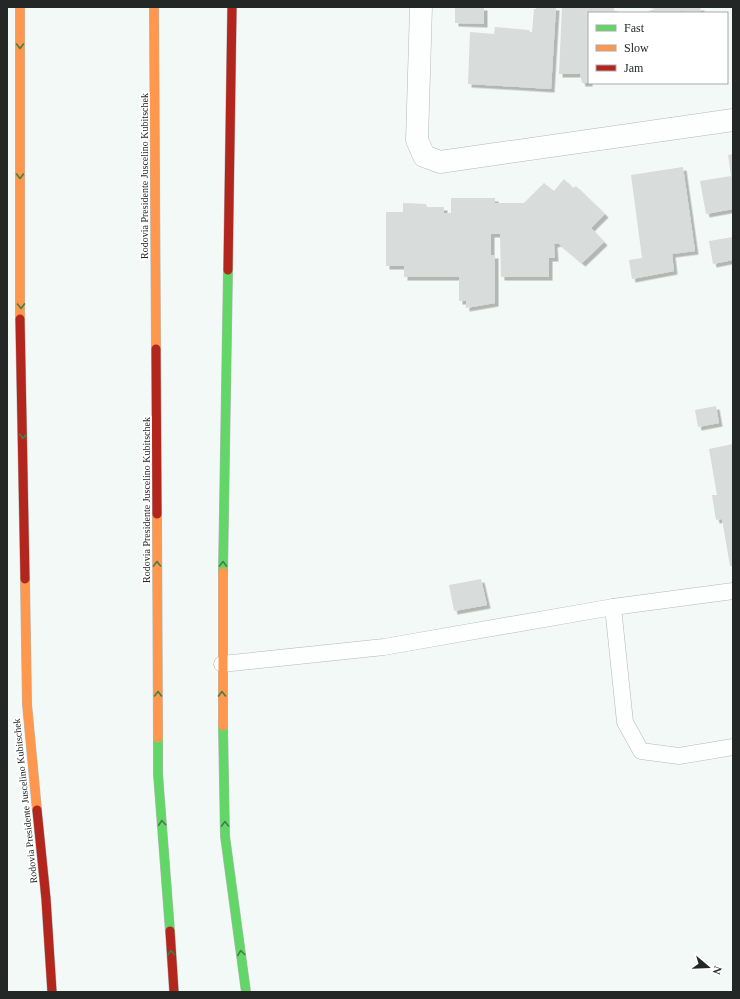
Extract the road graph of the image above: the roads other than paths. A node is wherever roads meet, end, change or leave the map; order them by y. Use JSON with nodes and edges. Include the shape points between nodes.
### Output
{"nodes":[{"id":1,"x":20,"y":7,"type":"edge"},
{"id":2,"x":154,"y":7,"type":"edge"},
{"id":3,"x":232,"y":7,"type":"edge"},
{"id":4,"x":421,"y":7,"type":"edge"},
{"id":5,"x":733,"y":120,"type":"edge"},
{"id":6,"x":733,"y":591,"type":"edge"},
{"id":7,"x":613,"y":607,"type":"junction"},
{"id":8,"x":222,"y":664,"type":"junction"},
{"id":9,"x":733,"y":748,"type":"edge"},
{"id":10,"x":52,"y":992,"type":"edge"},
{"id":11,"x":174,"y":992,"type":"edge"},
{"id":12,"x":246,"y":992,"type":"edge"}],
"edges":[{"from":1,"to":10,"type":"main road","name":"Rodovia Presidente Juscelino Kubitschek","one_way":true,"via":[[20,300],[27,704],[46,899]]},
{"from":11,"to":2,"type":"main road","name":"Rodovia Presidente Juscelino Kubitschek","one_way":true,"via":[[158,774]]},
{"from":8,"to":3,"type":"main road","one_way":true},
{"from":4,"to":5,"type":"street","via":[[417,140],[424,156],[440,162]]},
{"from":6,"to":7,"type":"lane"},
{"from":7,"to":8,"type":"lane","via":[[384,647]]},
{"from":7,"to":9,"type":"lane","via":[[625,722],[641,751],[679,756]]},
{"from":12,"to":8,"type":"main road","one_way":true,"via":[[225,836]]}]}
